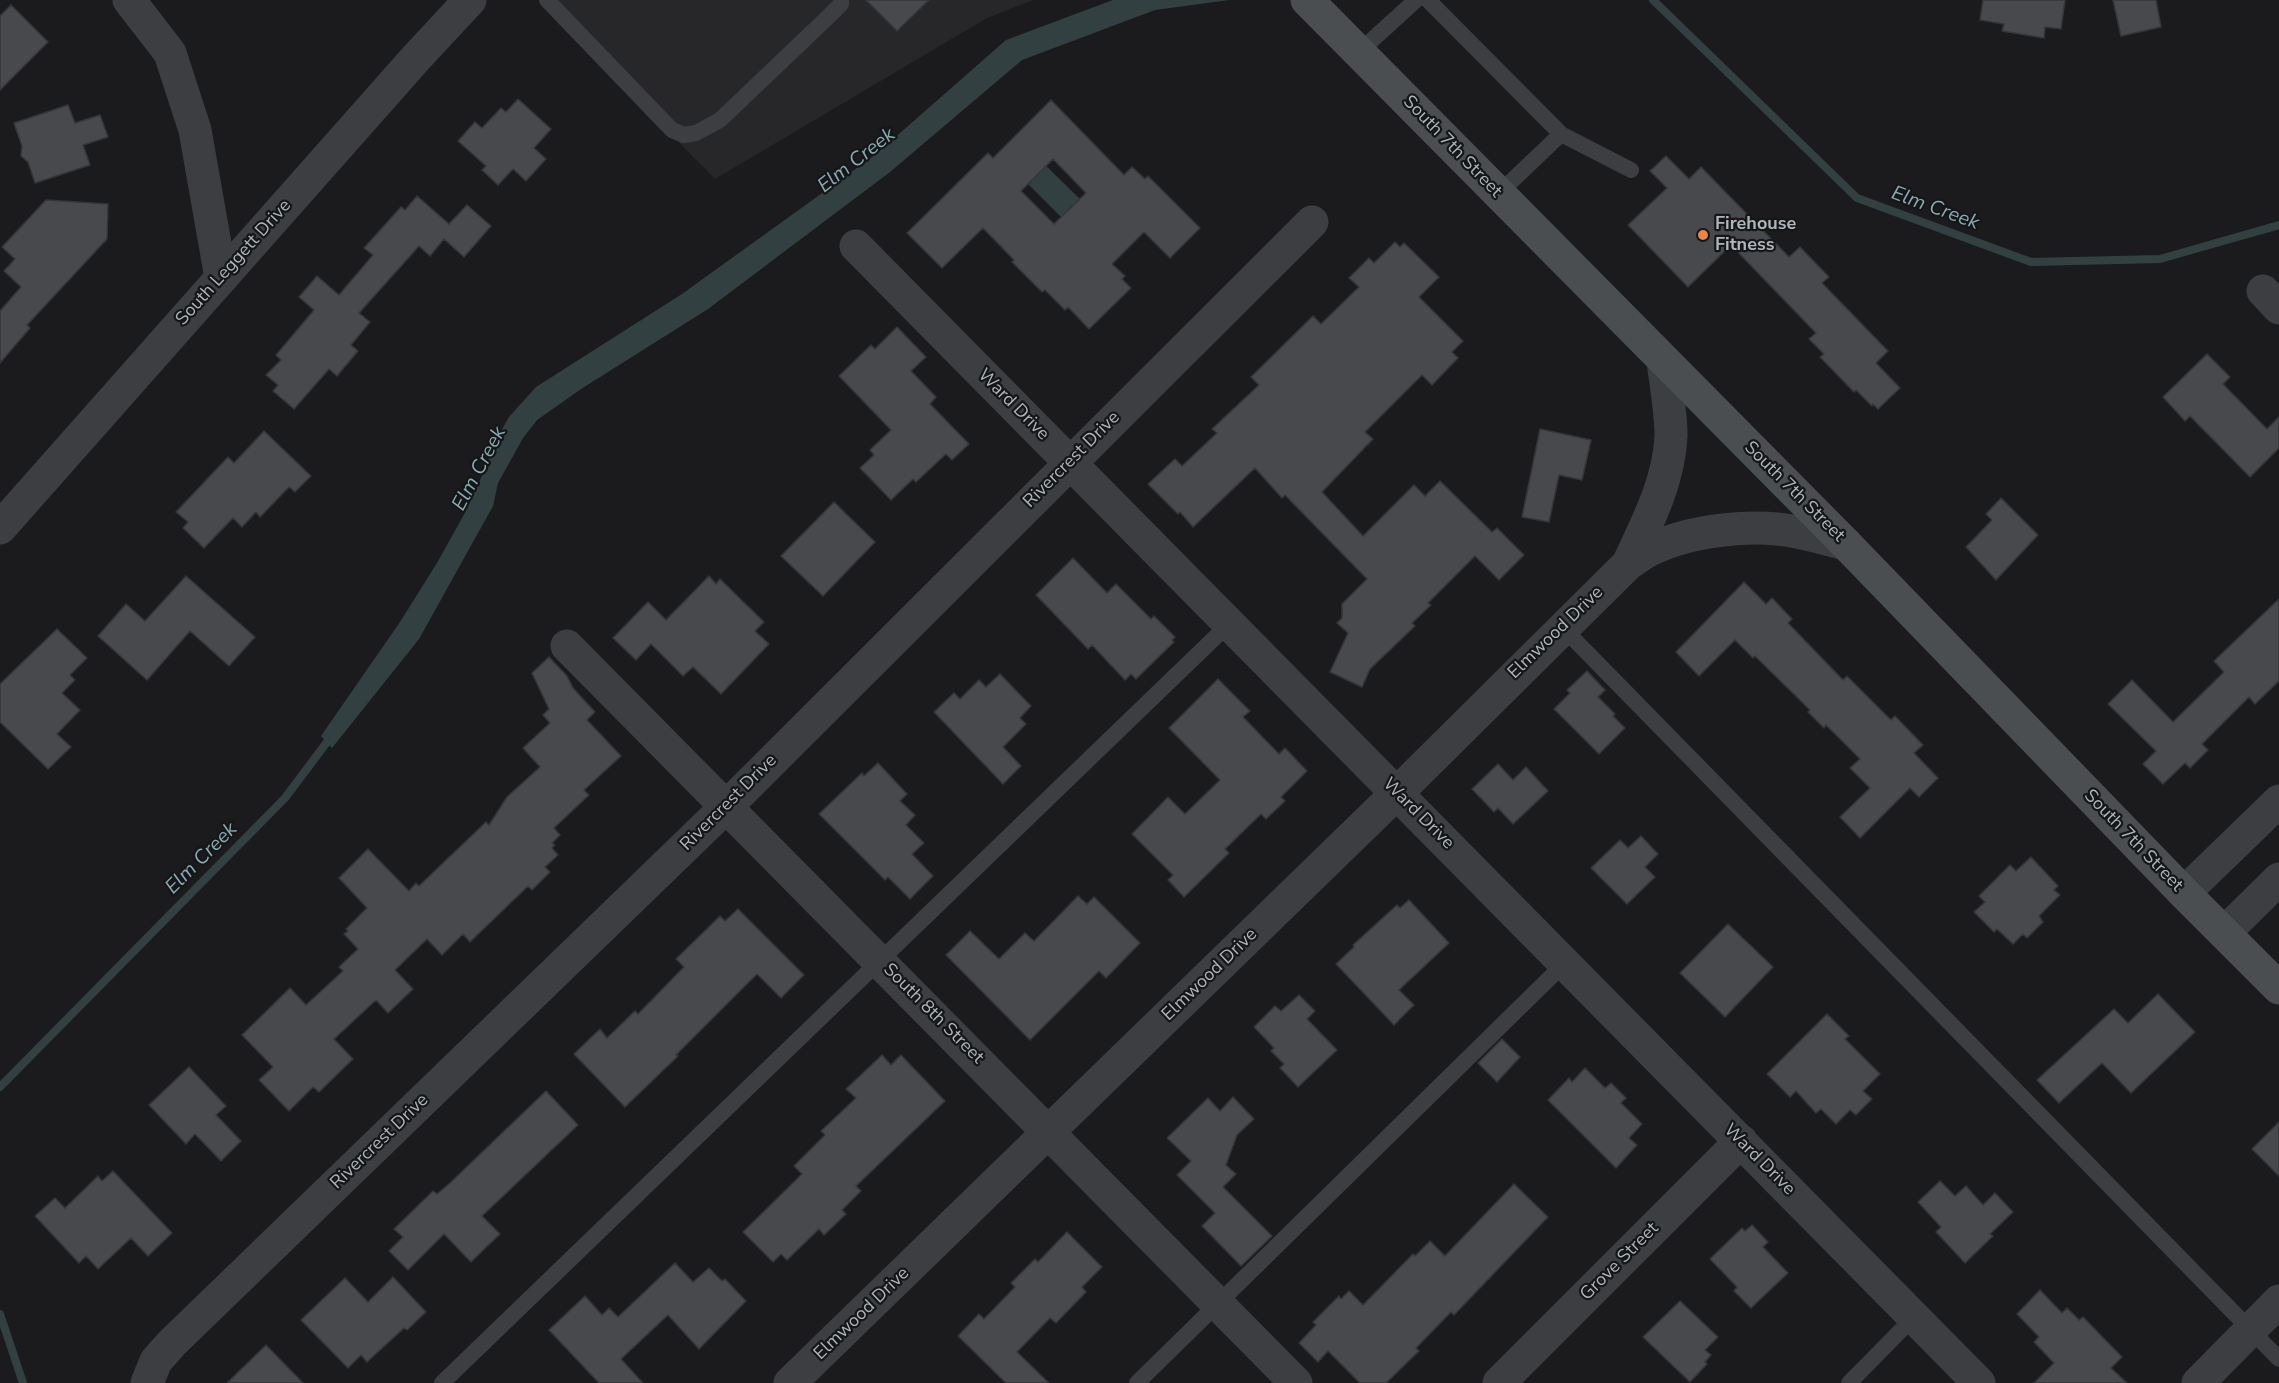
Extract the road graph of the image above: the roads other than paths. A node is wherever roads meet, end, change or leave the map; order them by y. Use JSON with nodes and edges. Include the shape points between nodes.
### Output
{"nodes":[{"id":1,"x":129,"y":0,"type":"edge"},
{"id":2,"x":470,"y":0,"type":"edge"},
{"id":3,"x":547,"y":0,"type":"edge"},
{"id":4,"x":842,"y":0,"type":"edge"},
{"id":5,"x":1416,"y":0,"type":"edge"},
{"id":6,"x":1428,"y":0,"type":"edge"},
{"id":7,"x":1310,"y":4,"type":"edge"},
{"id":8,"x":1359,"y":52,"type":"junction"},
{"id":9,"x":1561,"y":134,"type":"junction"},
{"id":10,"x":1632,"y":170,"type":"dead end"},
{"id":11,"x":1498,"y":194,"type":"junction"},
{"id":12,"x":1312,"y":222,"type":"dead end"},
{"id":13,"x":856,"y":246,"type":"dead end"},
{"id":14,"x":221,"y":278,"type":"junction"},
{"id":15,"x":1663,"y":362,"type":"junction"},
{"id":16,"x":1070,"y":462,"type":"junction"},
{"id":17,"x":0,"y":528,"type":"edge"},
{"id":18,"x":1846,"y":544,"type":"junction"},
{"id":19,"x":1628,"y":564,"type":"junction"},
{"id":20,"x":1230,"y":624,"type":"junction"},
{"id":21,"x":1562,"y":627,"type":"junction"},
{"id":22,"x":567,"y":646,"type":"dead end"},
{"id":23,"x":1396,"y":793,"type":"junction"},
{"id":24,"x":2279,"y":801,"type":"edge"},
{"id":25,"x":727,"y":806,"type":"junction"},
{"id":26,"x":2279,"y":879,"type":"edge"},
{"id":27,"x":2184,"y":893,"type":"junction"},
{"id":28,"x":2224,"y":933,"type":"junction"},
{"id":29,"x":880,"y":961,"type":"junction"},
{"id":30,"x":1565,"y":963,"type":"junction"},
{"id":31,"x":2279,"y":988,"type":"edge"},
{"id":32,"x":1049,"y":1132,"type":"junction"},
{"id":33,"x":1741,"y":1141,"type":"junction"},
{"id":34,"x":2279,"y":1301,"type":"edge"},
{"id":35,"x":1218,"y":1304,"type":"junction"},
{"id":36,"x":1914,"y":1317,"type":"junction"},
{"id":37,"x":2250,"y":1330,"type":"junction"},
{"id":38,"x":2279,"y":1359,"type":"edge"},
{"id":39,"x":147,"y":1383,"type":"edge"},
{"id":40,"x":442,"y":1383,"type":"edge"},
{"id":41,"x":790,"y":1383,"type":"edge"},
{"id":42,"x":1137,"y":1383,"type":"edge"},
{"id":43,"x":1296,"y":1383,"type":"edge"},
{"id":44,"x":1499,"y":1383,"type":"edge"},
{"id":45,"x":1849,"y":1383,"type":"edge"},
{"id":46,"x":1980,"y":1383,"type":"edge"},
{"id":47,"x":2198,"y":1383,"type":"edge"}],
"edges":[{"from":1,"to":14,"type":"street","via":[[170,53],[192,119]]},
{"from":2,"to":14,"type":"street","name":"South Leggett Drive"},
{"from":3,"to":4,"type":"lane","via":[[672,130],[684,135],[720,120]]},
{"from":5,"to":8,"type":"lane"},
{"from":6,"to":9,"type":"lane"},
{"from":7,"to":8,"type":"main road","name":"South 7th Street"},
{"from":8,"to":11,"type":"main road","name":"South 7th Street"},
{"from":9,"to":10,"type":"lane"},
{"from":9,"to":11,"type":"lane"},
{"from":11,"to":15,"type":"main road","name":"South 7th Street"},
{"from":12,"to":16,"type":"street","name":"Rivercrest Drive"},
{"from":13,"to":16,"type":"street","name":"Ward Drive"},
{"from":14,"to":17,"type":"street","name":"South Leggett Drive"},
{"from":15,"to":18,"type":"main road","name":"South 7th Street"},
{"from":15,"to":19,"type":"street","name":"Elmwood Drive","via":[[1671,436],[1667,469]]},
{"from":16,"to":20,"type":"street","name":"Ward Drive"},
{"from":16,"to":25,"type":"street","name":"Rivercrest Drive"},
{"from":18,"to":19,"type":"street","name":"Elmwood Drive","via":[[1796,531],[1725,530],[1662,545]]},
{"from":18,"to":27,"type":"main road","name":"South 7th Street"},
{"from":19,"to":21,"type":"street","name":"Elmwood Drive"},
{"from":20,"to":23,"type":"street","name":"Ward Drive"},
{"from":20,"to":29,"type":"lane"},
{"from":21,"to":23,"type":"street","name":"Elmwood Drive"},
{"from":21,"to":37,"type":"lane"},
{"from":22,"to":25,"type":"street","name":"South 8th Street"},
{"from":23,"to":30,"type":"street","name":"Ward Drive"},
{"from":23,"to":32,"type":"street","name":"Elmwood Drive"},
{"from":24,"to":27,"type":"street"},
{"from":25,"to":29,"type":"street","name":"South 8th Street"},
{"from":25,"to":39,"type":"street","name":"Rivercrest Drive","via":[[172,1343],[156,1361]]},
{"from":26,"to":28,"type":"street"},
{"from":27,"to":28,"type":"main road","name":"South 7th Street"},
{"from":28,"to":31,"type":"main road","name":"South 7th Street"},
{"from":29,"to":32,"type":"street","name":"South 8th Street"},
{"from":29,"to":40,"type":"lane"},
{"from":30,"to":33,"type":"street","name":"Ward Drive"},
{"from":30,"to":35,"type":"lane"},
{"from":32,"to":35,"type":"street","name":"South 8th Street"},
{"from":32,"to":41,"type":"street","name":"Elmwood Drive"},
{"from":33,"to":36,"type":"street","name":"Ward Drive"},
{"from":33,"to":44,"type":"street","name":"Grove Street"},
{"from":34,"to":37,"type":"street"},
{"from":35,"to":42,"type":"lane"},
{"from":35,"to":43,"type":"street","name":"South 8th Street"},
{"from":36,"to":45,"type":"lane"},
{"from":36,"to":46,"type":"street","name":"Ward Drive"},
{"from":37,"to":38,"type":"lane"},
{"from":37,"to":47,"type":"street"}]}
